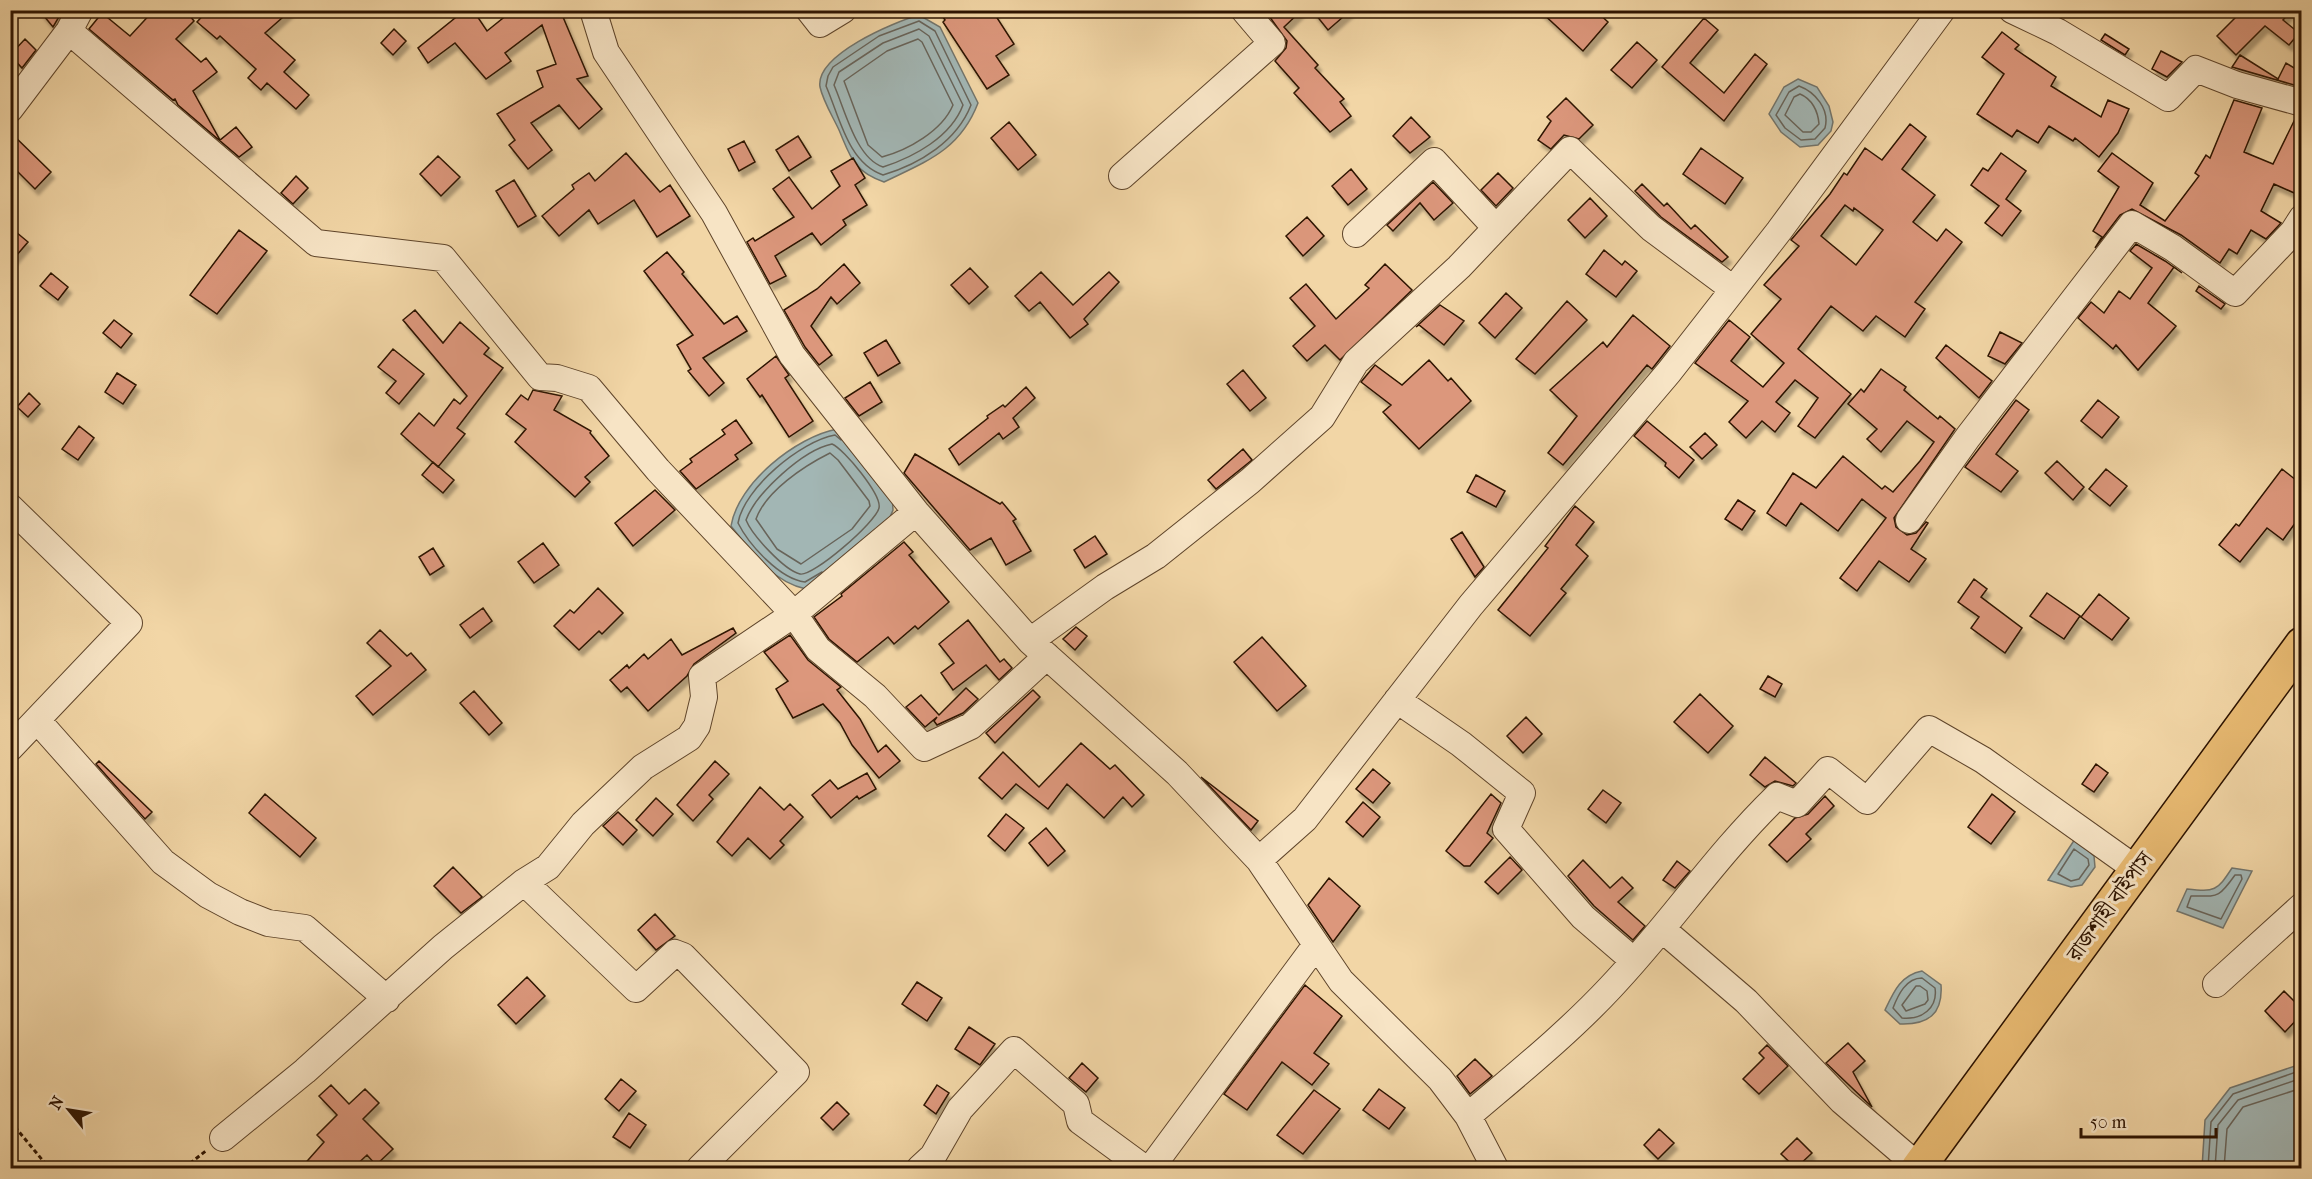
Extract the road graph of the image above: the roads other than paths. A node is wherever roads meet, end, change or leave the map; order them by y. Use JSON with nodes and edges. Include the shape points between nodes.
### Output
{"nodes":[{"id":1,"x":593,"y":10,"type":"edge"},
{"id":2,"x":809,"y":10,"type":"edge"},
{"id":3,"x":843,"y":10,"type":"edge"},
{"id":4,"x":1244,"y":10,"type":"edge"},
{"id":5,"x":1942,"y":10,"type":"edge"},
{"id":6,"x":2012,"y":10,"type":"edge"},
{"id":7,"x":74,"y":20,"type":"edge"},
{"id":8,"x":2301,"y":103,"type":"edge"},
{"id":9,"x":10,"y":109,"type":"edge"},
{"id":10,"x":1122,"y":176,"type":"dead end"},
{"id":11,"x":2301,"y":218,"type":"edge"},
{"id":12,"x":1496,"y":228,"type":"junction"},
{"id":13,"x":1356,"y":234,"type":"dead end"},
{"id":14,"x":1733,"y":289,"type":"junction"},
{"id":15,"x":10,"y":507,"type":"edge"},
{"id":16,"x":916,"y":512,"type":"junction"},
{"id":17,"x":1910,"y":520,"type":"dead end"},
{"id":18,"x":794,"y":614,"type":"junction"},
{"id":19,"x":2301,"y":644,"type":"edge"},
{"id":20,"x":1039,"y":649,"type":"junction"},
{"id":21,"x":1397,"y":700,"type":"junction"},
{"id":22,"x":37,"y":720,"type":"junction"},
{"id":23,"x":10,"y":748,"type":"edge"},
{"id":24,"x":1259,"y":860,"type":"junction"},
{"id":25,"x":2136,"y":869,"type":"junction"},
{"id":26,"x":524,"y":882,"type":"junction"},
{"id":27,"x":2301,"y":906,"type":"edge"},
{"id":28,"x":1662,"y":929,"type":"junction"},
{"id":29,"x":1316,"y":945,"type":"junction"},
{"id":30,"x":1634,"y":961,"type":"junction"},
{"id":31,"x":2216,"y":984,"type":"dead end"},
{"id":32,"x":387,"y":999,"type":"junction"},
{"id":33,"x":1468,"y":1116,"type":"junction"},
{"id":34,"x":223,"y":1138,"type":"road end"},
{"id":35,"x":700,"y":1168,"type":"edge"},
{"id":36,"x":920,"y":1168,"type":"edge"},
{"id":37,"x":1144,"y":1168,"type":"edge"},
{"id":38,"x":1151,"y":1168,"type":"edge"},
{"id":39,"x":1495,"y":1168,"type":"edge"},
{"id":40,"x":1918,"y":1168,"type":"edge"}],
"edges":[{"from":1,"to":16,"type":"street","via":[[606,52],[714,213],[792,355]]},
{"from":2,"to":3,"type":"street","via":[[820,24]]},
{"from":4,"to":10,"type":"street","via":[[1272,43]]},
{"from":5,"to":14,"type":"street"},
{"from":6,"to":8,"type":"street","via":[[2058,32],[2168,98],[2196,69]]},
{"from":7,"to":9,"type":"street"},
{"from":7,"to":18,"type":"street","via":[[316,243],[442,258],[540,376],[589,388],[658,470]]},
{"from":11,"to":17,"type":"street","via":[[2293,232],[2235,292],[2132,224],[1974,429]]},
{"from":12,"to":13,"type":"street","via":[[1434,161]]},
{"from":12,"to":14,"type":"street","via":[[1570,150],[1651,228]]},
{"from":12,"to":20,"type":"street","via":[[1356,362],[1322,417],[1156,556],[1105,587]]},
{"from":14,"to":21,"type":"street"},
{"from":15,"to":22,"type":"street","via":[[129,623]]},
{"from":16,"to":18,"type":"street"},
{"from":16,"to":20,"type":"street"},
{"from":18,"to":20,"type":"street","via":[[818,649],[875,696],[924,748],[971,726]]},
{"from":18,"to":26,"type":"street","via":[[702,676],[704,697],[697,726],[689,738],[643,767],[583,824],[548,867]]},
{"from":19,"to":25,"type":"highway","name":"রাজশাহী বাইপাস"},
{"from":20,"to":24,"type":"street","via":[[1177,773]]},
{"from":21,"to":24,"type":"street","via":[[1305,819]]},
{"from":21,"to":30,"type":"street","via":[[1522,793],[1506,830],[1583,917]]},
{"from":22,"to":23,"type":"street"},
{"from":22,"to":32,"type":"street","via":[[163,862],[208,895],[240,912],[268,922],[305,928]]},
{"from":24,"to":29,"type":"street"},
{"from":25,"to":28,"type":"street","via":[[1983,760],[1929,729],[1867,801],[1828,771],[1797,804],[1777,796],[1744,828]]},
{"from":25,"to":40,"type":"highway","name":"রাজশাহী বাইপাস"},
{"from":26,"to":32,"type":"street","via":[[443,947]]},
{"from":26,"to":35,"type":"street","via":[[636,989],[675,953],[683,956],[796,1072]]},
{"from":27,"to":31,"type":"street"},
{"from":28,"to":30,"type":"street"},
{"from":28,"to":40,"type":"street","via":[[1746,1001],[1842,1101]]},
{"from":29,"to":33,"type":"street","via":[[1341,981],[1440,1079]]},
{"from":29,"to":38,"type":"street"},
{"from":30,"to":33,"type":"street","via":[[1610,989]]},
{"from":32,"to":34,"type":"street"},
{"from":33,"to":39,"type":"street"},
{"from":36,"to":37,"type":"street","via":[[933,1156],[960,1109],[1014,1050],[1076,1104],[1080,1121]]}]}
